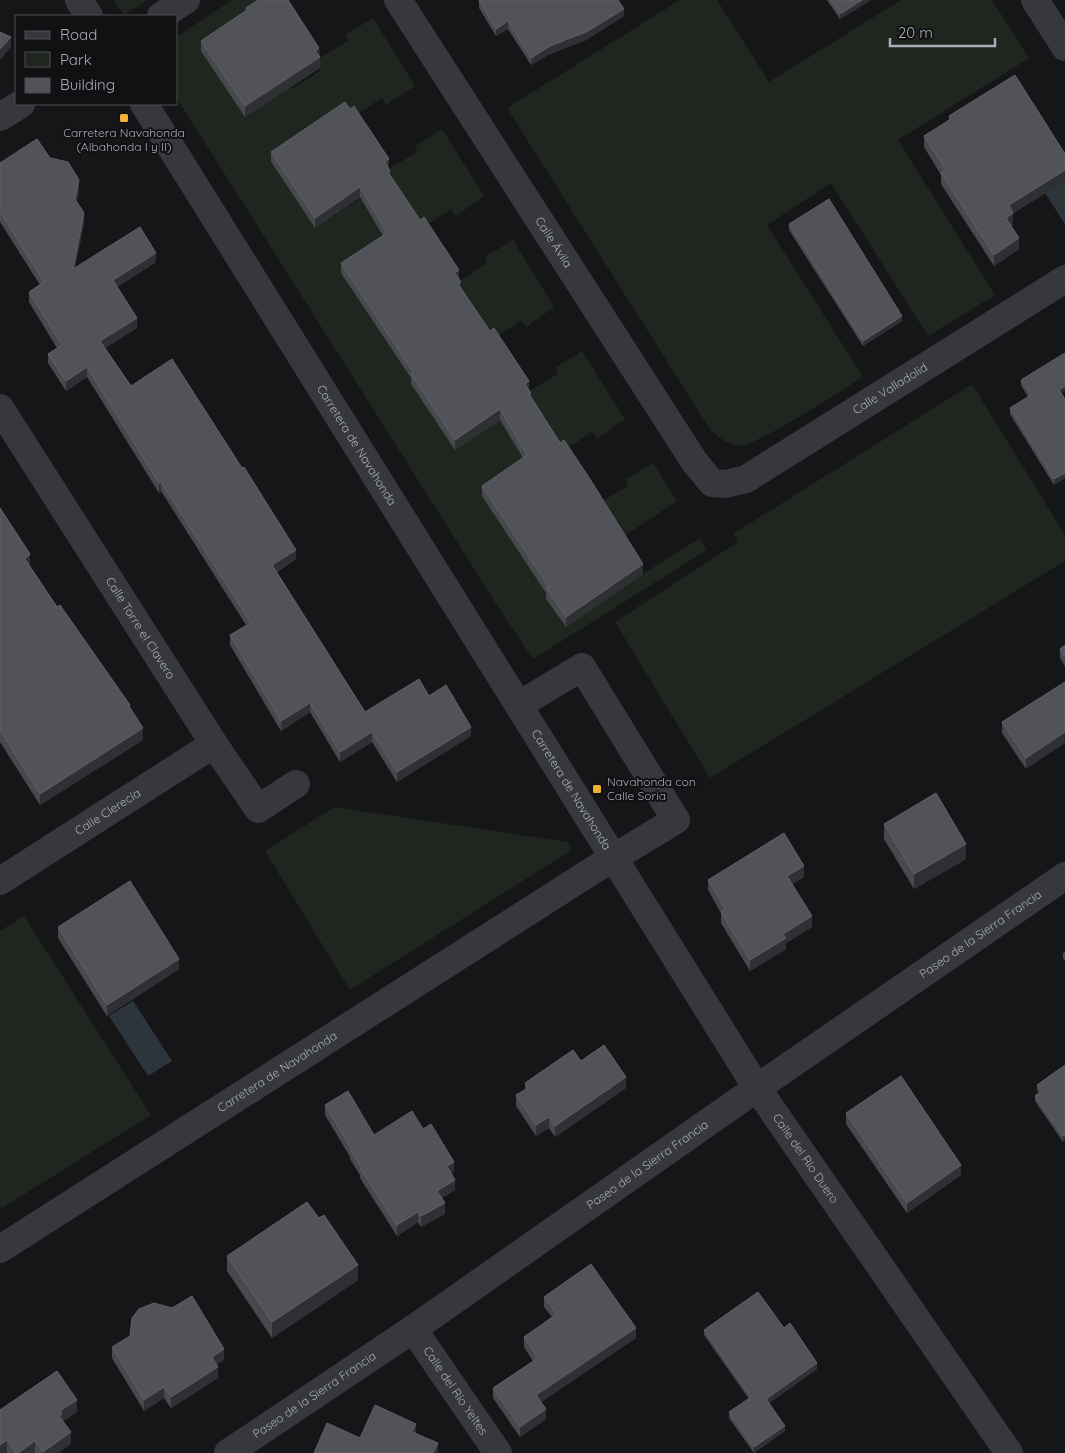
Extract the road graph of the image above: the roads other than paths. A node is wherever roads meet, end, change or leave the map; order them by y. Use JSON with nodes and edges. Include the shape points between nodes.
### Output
{"nodes":[{"id":1,"x":79,"y":0,"type":"edge"},
{"id":2,"x":186,"y":0,"type":"edge"},
{"id":3,"x":398,"y":0,"type":"edge"},
{"id":4,"x":1035,"y":0,"type":"edge"},
{"id":5,"x":88,"y":15,"type":"edge"},
{"id":6,"x":162,"y":15,"type":"edge"},
{"id":7,"x":1065,"y":47,"type":"edge"},
{"id":8,"x":19,"y":105,"type":"edge"},
{"id":9,"x":145,"y":105,"type":"edge"},
{"id":10,"x":0,"y":117,"type":"edge"},
{"id":11,"x":1065,"y":279,"type":"edge"},
{"id":12,"x":0,"y":408,"type":"edge"},
{"id":13,"x":712,"y":483,"type":"joint"},
{"id":14,"x":519,"y":705,"type":"junction"},
{"id":15,"x":214,"y":744,"type":"junction"},
{"id":16,"x":296,"y":784,"type":"dead end"},
{"id":17,"x":614,"y":858,"type":"junction"},
{"id":18,"x":1065,"y":876,"type":"edge"},
{"id":19,"x":0,"y":881,"type":"edge"},
{"id":20,"x":757,"y":1088,"type":"junction"},
{"id":21,"x":0,"y":1249,"type":"edge"},
{"id":22,"x":413,"y":1329,"type":"junction"},
{"id":23,"x":228,"y":1453,"type":"edge"},
{"id":24,"x":498,"y":1453,"type":"edge"},
{"id":25,"x":1009,"y":1453,"type":"edge"}],
"edges":[{"from":1,"to":5,"type":"street"},
{"from":2,"to":6,"type":"street"},
{"from":3,"to":13,"type":"street","name":"Calle Ávila","via":[[694,461]]},
{"from":4,"to":7,"type":"street"},
{"from":8,"to":10,"type":"street"},
{"from":9,"to":14,"type":"street","name":"Carretera de Navahonda"},
{"from":11,"to":13,"type":"street","name":"Calle Valladolid","via":[[746,479],[726,484]]},
{"from":12,"to":15,"type":"street","name":"Calle Torre el Clavero"},
{"from":14,"to":17,"type":"street","name":"Carretera de Navahonda"},
{"from":14,"to":17,"type":"street","via":[[582,667],[676,820]]},
{"from":15,"to":16,"type":"street","name":"Calle Torre el Clavero","via":[[258,809]]},
{"from":15,"to":19,"type":"street","name":"Calle Clerecía"},
{"from":17,"to":20,"type":"street","name":"Calle del Río Duero"},
{"from":17,"to":21,"type":"street","name":"Carretera de Navahonda"},
{"from":18,"to":20,"type":"street","name":"Paseo de la Sierra Francia"},
{"from":20,"to":22,"type":"street","name":"Paseo de la Sierra Francia"},
{"from":20,"to":25,"type":"street","name":"Calle del Río Duero"},
{"from":22,"to":23,"type":"street","name":"Paseo de la Sierra Francia"},
{"from":22,"to":24,"type":"street","name":"Calle del Río Yeltes"}]}
